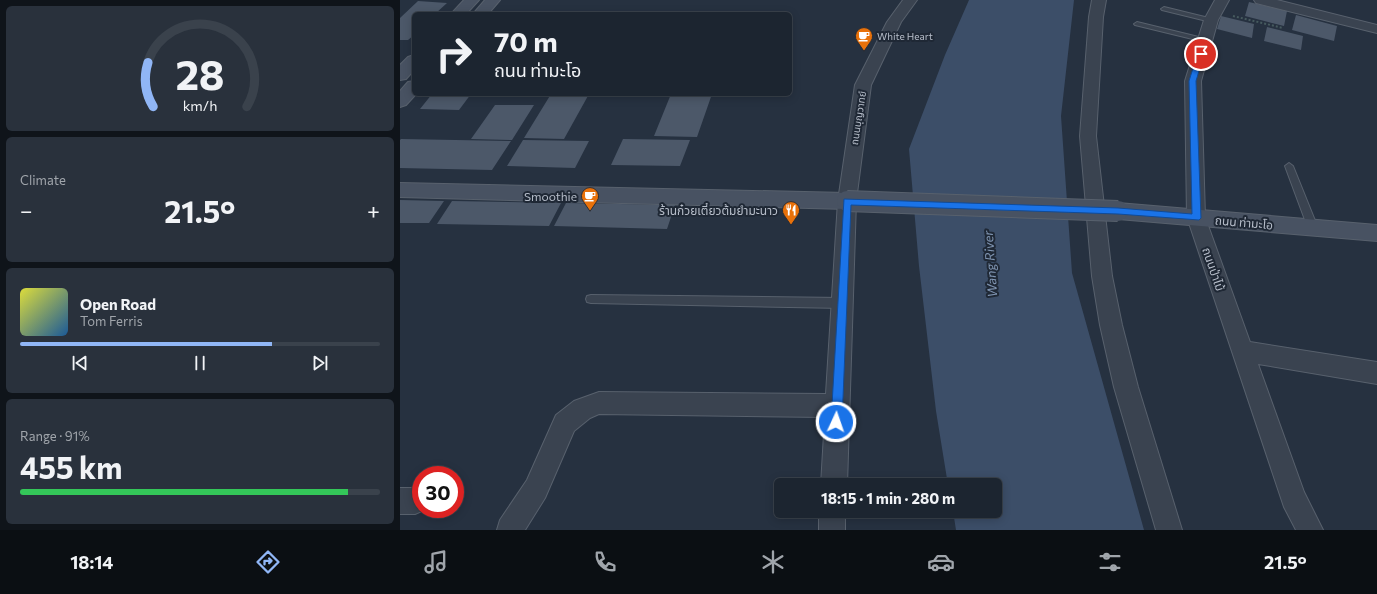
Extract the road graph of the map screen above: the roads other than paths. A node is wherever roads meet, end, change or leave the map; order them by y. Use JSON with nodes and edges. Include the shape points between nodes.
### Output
{"nodes":[{"id":1,"x":472,"y":0,"type":"edge"},
{"id":2,"x":492,"y":0,"type":"edge"},
{"id":3,"x":910,"y":0,"type":"edge"},
{"id":4,"x":1099,"y":0,"type":"edge"},
{"id":5,"x":1261,"y":0,"type":"edge"},
{"id":6,"x":1164,"y":9,"type":"dead end"},
{"id":7,"x":1216,"y":11,"type":"edge"},
{"id":8,"x":460,"y":12,"type":"edge"},
{"id":9,"x":482,"y":12,"type":"edge"},
{"id":10,"x":1137,"y":24,"type":"dead end"},
{"id":11,"x":1377,"y":29,"type":"edge"},
{"id":12,"x":1205,"y":40,"type":"junction"},
{"id":13,"x":412,"y":62,"type":"edge"},
{"id":14,"x":400,"y":75,"type":"edge"},
{"id":15,"x":412,"y":88,"type":"edge"},
{"id":16,"x":400,"y":101,"type":"edge"},
{"id":17,"x":1289,"y":166,"type":"dead end"},
{"id":18,"x":400,"y":190,"type":"edge"},
{"id":19,"x":847,"y":201,"type":"junction"},
{"id":20,"x":1196,"y":218,"type":"junction"},
{"id":21,"x":1313,"y":228,"type":"junction"},
{"id":22,"x":1377,"y":233,"type":"edge"},
{"id":23,"x":591,"y":299,"type":"dead end"},
{"id":24,"x":843,"y":303,"type":"junction"},
{"id":25,"x":1242,"y":351,"type":"junction"},
{"id":26,"x":1377,"y":373,"type":"edge"},
{"id":27,"x":837,"y":406,"type":"junction"},
{"id":28,"x":834,"y":478,"type":"edge"},
{"id":29,"x":832,"y":518,"type":"edge"},
{"id":30,"x":510,"y":530,"type":"edge"},
{"id":31,"x":832,"y":530,"type":"edge"},
{"id":32,"x":1169,"y":530,"type":"edge"},
{"id":33,"x":1310,"y":530,"type":"edge"}],
"edges":[{"from":1,"to":8,"type":"street"},
{"from":2,"to":9,"type":"street"},
{"from":3,"to":19,"type":"street","name":"ถนนบุญวาทย์","via":[[894,22],[863,85]]},
{"from":4,"to":32,"type":"street","via":[[1088,136],[1102,276],[1126,387]]},
{"from":5,"to":11,"type":"street"},
{"from":6,"to":7,"type":"lane"},
{"from":7,"to":12,"type":"street","name":"ถนนป่าไม้"},
{"from":10,"to":12,"type":"lane"},
{"from":12,"to":20,"type":"street","name":"ถนนป่าไม้","via":[[1193,81]]},
{"from":13,"to":14,"type":"street"},
{"from":15,"to":16,"type":"street"},
{"from":17,"to":21,"type":"lane"},
{"from":18,"to":19,"type":"street","name":"ถนน ท่ามะโอ"},
{"from":19,"to":20,"type":"street","name":"ถนน ท่ามะโอ","bridge":true,"via":[[1118,211]]},
{"from":19,"to":24,"type":"street","name":"ถนนบุญวาทย์"},
{"from":20,"to":21,"type":"street","name":"ถนน ท่ามะโอ"},
{"from":20,"to":25,"type":"street","name":"ถนนป่าไม้"},
{"from":21,"to":22,"type":"street","name":"ถนน ท่ามะโอ"},
{"from":23,"to":24,"type":"lane"},
{"from":24,"to":27,"type":"street","name":"ถนนบุญวาทย์"},
{"from":25,"to":26,"type":"street"},
{"from":25,"to":33,"type":"street","name":"ถนนป่าไม้","via":[[1293,498]]},
{"from":27,"to":28,"type":"street","name":"ถนนบุญวาทย์"},
{"from":27,"to":30,"type":"street","via":[[599,403],[582,409],[565,423],[536,489]]},
{"from":29,"to":31,"type":"street"}]}
